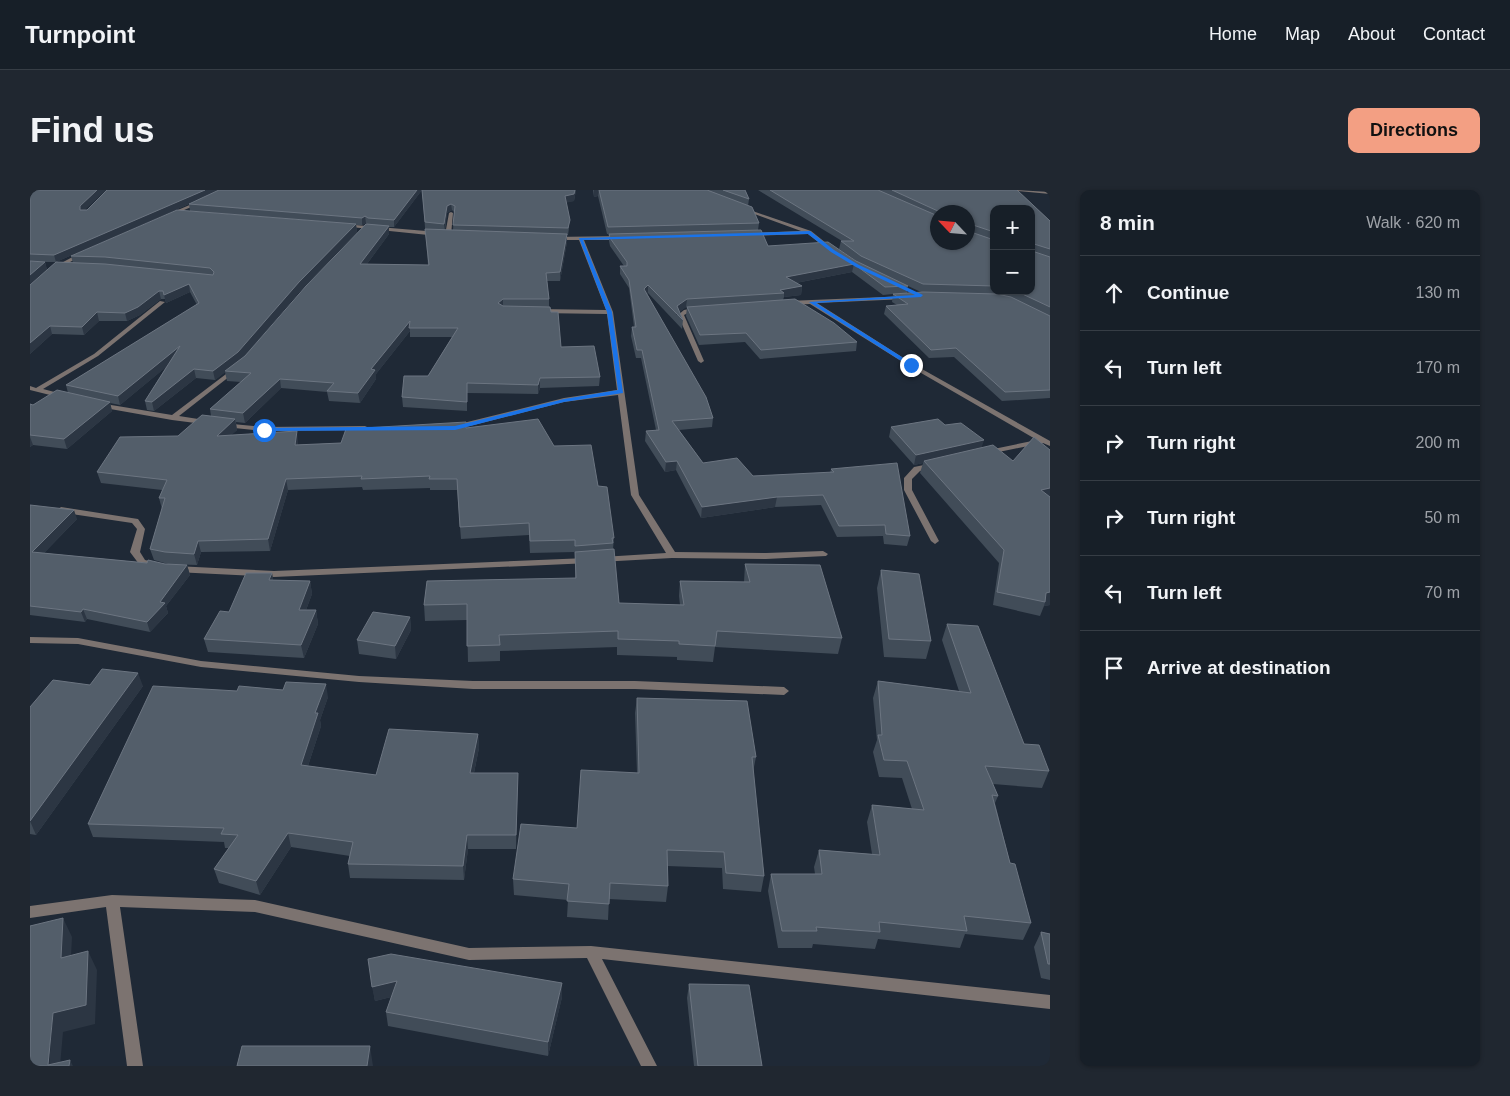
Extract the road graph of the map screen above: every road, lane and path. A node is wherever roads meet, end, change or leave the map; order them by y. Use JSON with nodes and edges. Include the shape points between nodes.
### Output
{"nodes":[{"id":1,"x":1018,"y":190,"type":"edge"},
{"id":2,"x":1050,"y":193,"type":"edge"},
{"id":3,"x":211,"y":198,"type":"edge"},
{"id":4,"x":732,"y":204,"type":"edge"},
{"id":5,"x":174,"y":213,"type":"junction"},
{"id":6,"x":451,"y":213,"type":"edge"},
{"id":7,"x":194,"y":214,"type":"edge"},
{"id":8,"x":166,"y":217,"type":"edge"},
{"id":9,"x":337,"y":225,"type":"edge"},
{"id":10,"x":366,"y":227,"type":"junction"},
{"id":11,"x":809,"y":232,"type":"junction"},
{"id":12,"x":359,"y":234,"type":"edge"},
{"id":13,"x":448,"y":235,"type":"junction"},
{"id":14,"x":457,"y":235,"type":"edge"},
{"id":15,"x":742,"y":235,"type":"edge"},
{"id":16,"x":628,"y":237,"type":"edge"},
{"id":17,"x":544,"y":238,"type":"edge"},
{"id":18,"x":581,"y":239,"type":"junction"},
{"id":19,"x":93,"y":249,"type":"edge"},
{"id":20,"x":841,"y":256,"type":"edge"},
{"id":21,"x":57,"y":266,"type":"junction"},
{"id":22,"x":77,"y":266,"type":"edge"},
{"id":23,"x":49,"y":269,"type":"edge"},
{"id":24,"x":911,"y":296,"type":"edge"},
{"id":25,"x":162,"y":302,"type":"edge"},
{"id":26,"x":811,"y":302,"type":"junction"},
{"id":27,"x":784,"y":304,"type":"edge"},
{"id":28,"x":710,"y":309,"type":"edge"},
{"id":29,"x":532,"y":311,"type":"edge"},
{"id":30,"x":610,"y":312,"type":"junction"},
{"id":31,"x":701,"y":361,"type":"dead end"},
{"id":32,"x":243,"y":363,"type":"edge"},
{"id":33,"x":34,"y":389,"type":"edge"},
{"id":34,"x":621,"y":392,"type":"junction"},
{"id":35,"x":70,"y":399,"type":"edge"},
{"id":36,"x":87,"y":403,"type":"edge"},
{"id":37,"x":172,"y":418,"type":"junction"},
{"id":38,"x":371,"y":428,"type":"edge"},
{"id":39,"x":446,"y":428,"type":"edge"},
{"id":40,"x":1048,"y":441,"type":"edge"},
{"id":41,"x":980,"y":454,"type":"edge"},
{"id":42,"x":944,"y":463,"type":"edge"},
{"id":43,"x":54,"y":509,"type":"edge"},
{"id":44,"x":935,"y":541,"type":"dead end"},
{"id":45,"x":823,"y":554,"type":"dead end"},
{"id":46,"x":672,"y":555,"type":"junction"},
{"id":47,"x":30,"y":640,"type":"edge"},
{"id":48,"x":784,"y":691,"type":"dead end"},
{"id":49,"x":112,"y":901,"type":"junction"},
{"id":50,"x":30,"y":912,"type":"edge"},
{"id":51,"x":592,"y":952,"type":"junction"},
{"id":52,"x":1050,"y":1002,"type":"edge"},
{"id":53,"x":135,"y":1066,"type":"edge"},
{"id":54,"x":648,"y":1066,"type":"edge"}],
"edges":[{"from":1,"to":2,"type":"street"},
{"from":3,"to":5,"type":"street"},
{"from":4,"to":11,"type":"street"},
{"from":5,"to":7,"type":"street"},
{"from":5,"to":8,"type":"street"},
{"from":6,"to":13,"type":"street"},
{"from":9,"to":10,"type":"street"},
{"from":10,"to":12,"type":"street"},
{"from":10,"to":13,"type":"street"},
{"from":11,"to":15,"type":"street"},
{"from":11,"to":20,"type":"street"},
{"from":13,"to":14,"type":"street"},
{"from":16,"to":18,"type":"street"},
{"from":17,"to":18,"type":"street"},
{"from":18,"to":30,"type":"street"},
{"from":19,"to":21,"type":"street"},
{"from":21,"to":22,"type":"street"},
{"from":21,"to":23,"type":"street"},
{"from":24,"to":26,"type":"street"},
{"from":25,"to":33,"type":"street","via":[[96,355]]},
{"from":26,"to":27,"type":"street"},
{"from":26,"to":40,"type":"street","via":[[911,365]]},
{"from":28,"to":31,"type":"street","via":[[686,311],[681,315]]},
{"from":29,"to":30,"type":"street"},
{"from":30,"to":34,"type":"street"},
{"from":32,"to":37,"type":"street"},
{"from":33,"to":35,"type":"street"},
{"from":34,"to":39,"type":"street","via":[[564,400],[499,418]]},
{"from":34,"to":46,"type":"street","via":[[635,495]]},
{"from":36,"to":37,"type":"street"},
{"from":37,"to":38,"type":"street","via":[[264,430]]},
{"from":40,"to":41,"type":"street"},
{"from":42,"to":44,"type":"street","via":[[917,469],[908,478],[908,490]]},
{"from":43,"to":46,"type":"street","via":[[135,520],[141,529],[135,552],[142,562],[168,569],[274,574],[550,564]]},
{"from":45,"to":46,"type":"street"},
{"from":47,"to":48,"type":"street","via":[[78,641],[201,664],[359,679],[473,685],[635,685]]},
{"from":49,"to":50,"type":"street"},
{"from":49,"to":51,"type":"street","via":[[255,906],[470,954]]},
{"from":49,"to":53,"type":"street"},
{"from":51,"to":52,"type":"street"},
{"from":51,"to":54,"type":"street"}]}
